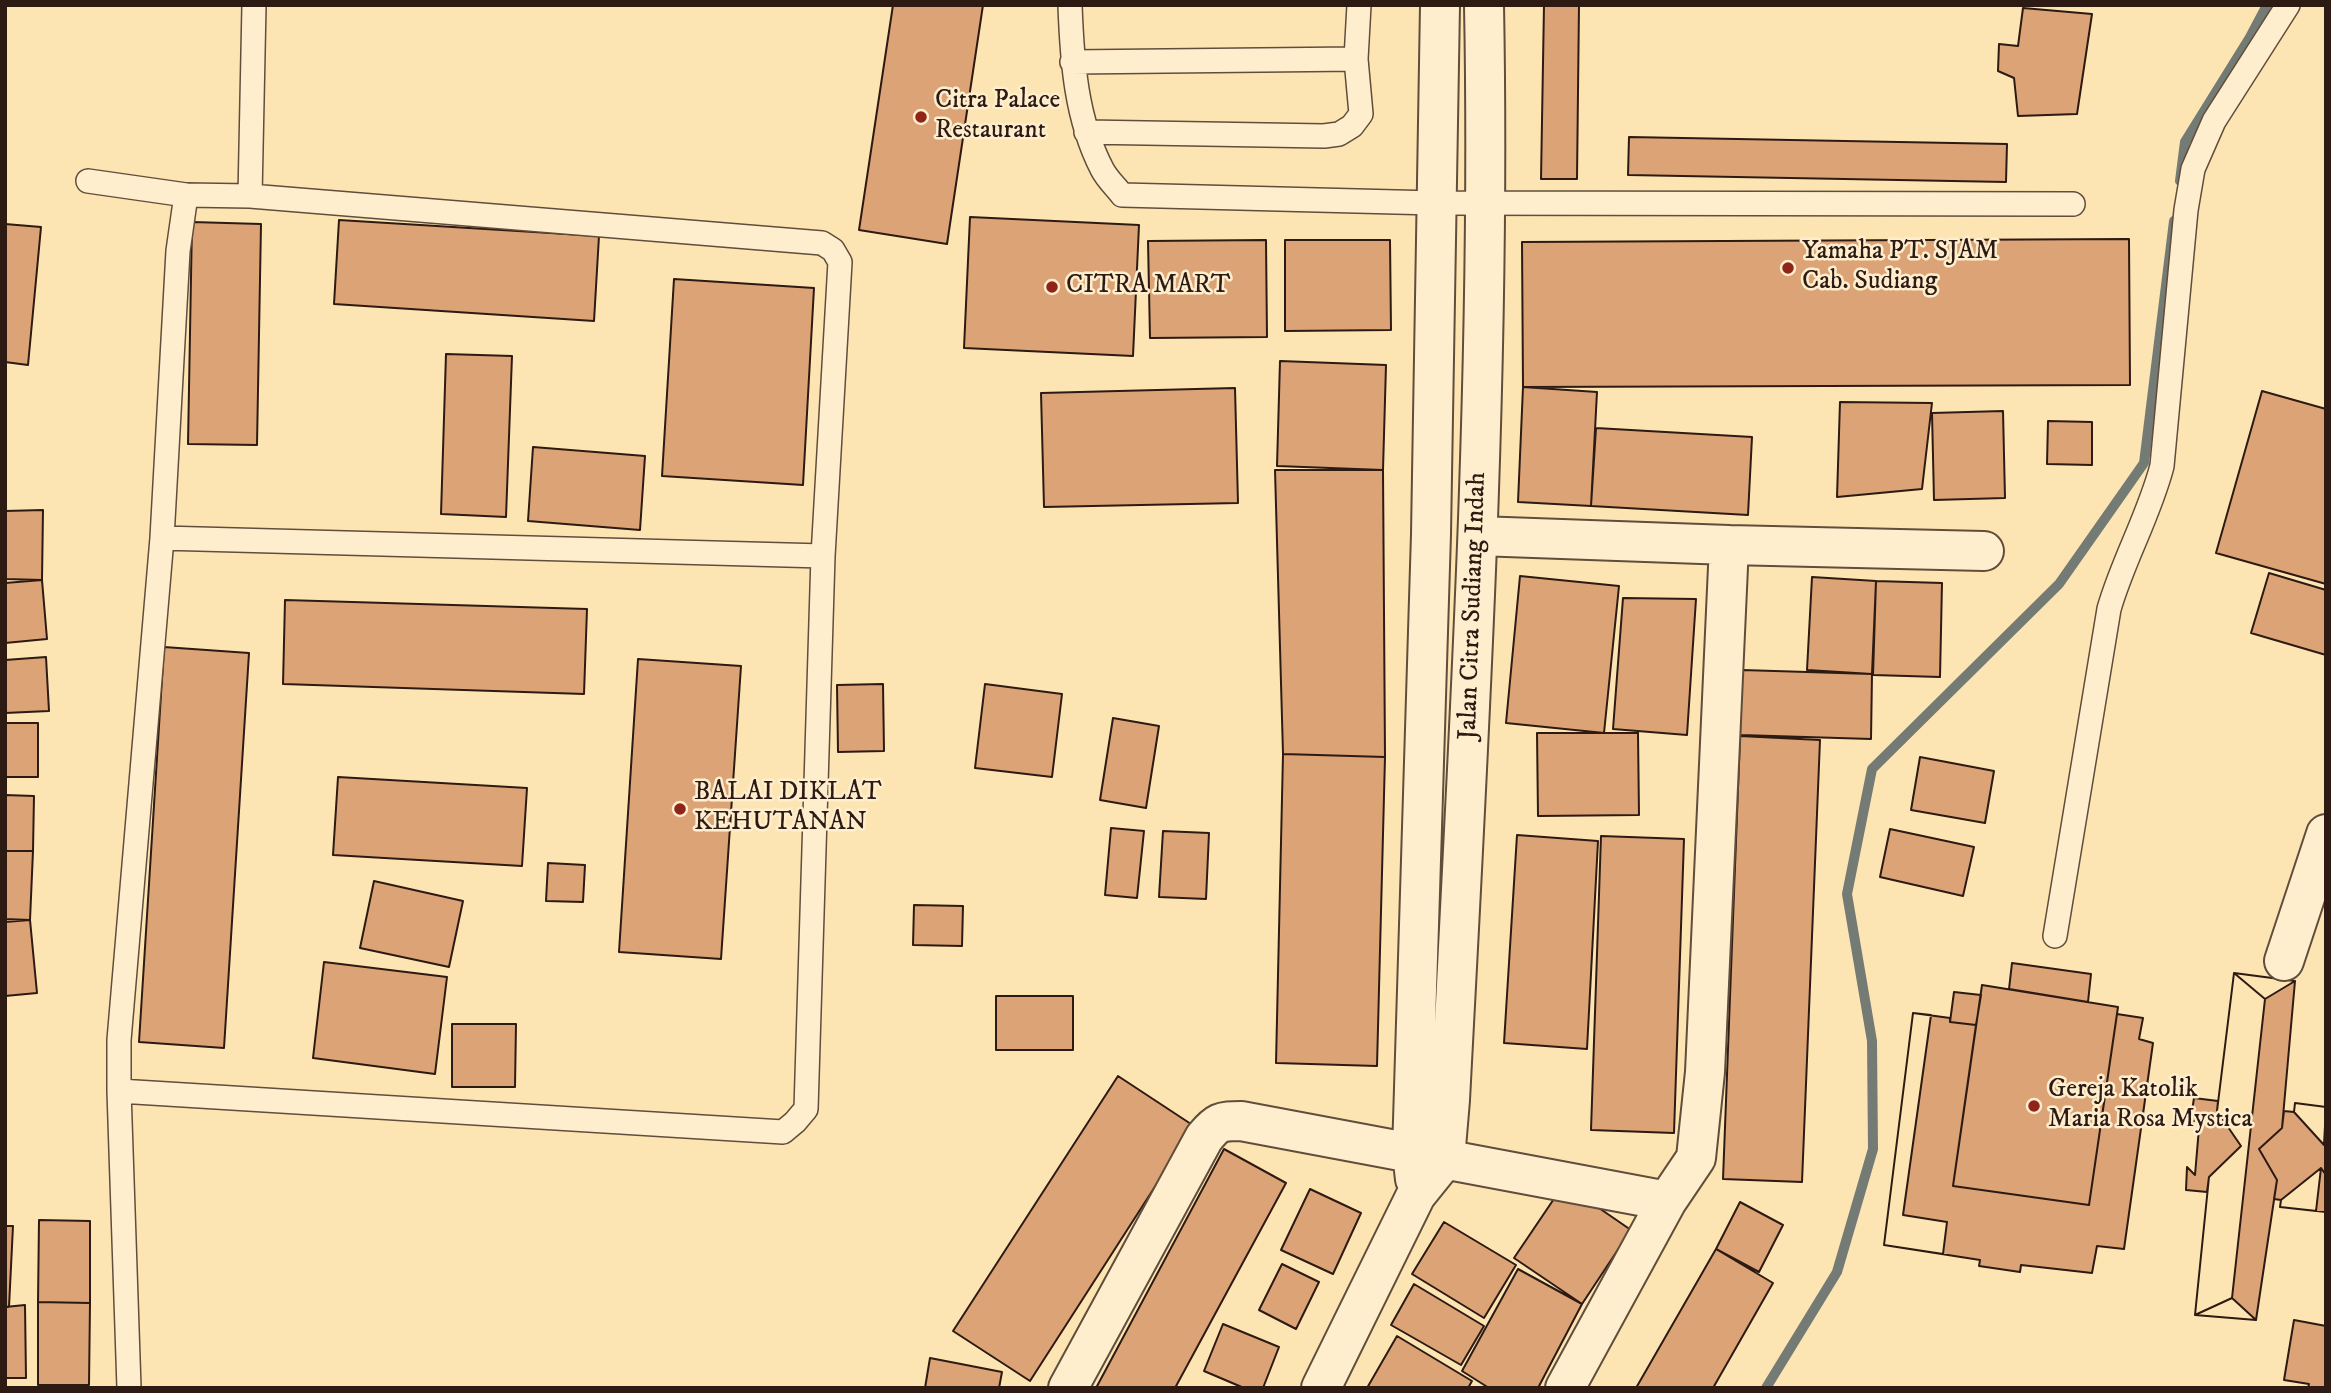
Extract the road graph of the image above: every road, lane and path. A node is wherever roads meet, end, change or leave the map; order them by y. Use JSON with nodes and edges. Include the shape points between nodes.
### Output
{"nodes":[{"id":1,"x":254,"y":5,"type":"edge"},
{"id":2,"x":1070,"y":5,"type":"edge"},
{"id":3,"x":1359,"y":5,"type":"edge"},
{"id":4,"x":1440,"y":5,"type":"edge"},
{"id":5,"x":1484,"y":5,"type":"edge"},
{"id":6,"x":2288,"y":5,"type":"edge"},
{"id":7,"x":1356,"y":59,"type":"junction"},
{"id":8,"x":1072,"y":62,"type":"junction"},
{"id":9,"x":1086,"y":132,"type":"junction"},
{"id":10,"x":88,"y":181,"type":"dead end"},
{"id":11,"x":186,"y":195,"type":"junction"},
{"id":12,"x":250,"y":195,"type":"junction"},
{"id":13,"x":1436,"y":203,"type":"junction"},
{"id":14,"x":1486,"y":203,"type":"junction"},
{"id":15,"x":2073,"y":204,"type":"dead end"},
{"id":16,"x":1478,"y":536,"type":"junction"},
{"id":17,"x":162,"y":538,"type":"junction"},
{"id":18,"x":1729,"y":545,"type":"junction"},
{"id":19,"x":1984,"y":551,"type":"dead end"},
{"id":20,"x":822,"y":556,"type":"junction"},
{"id":21,"x":1424,"y":764,"type":"junction"},
{"id":22,"x":1467,"y":766,"type":"junction"},
{"id":23,"x":2326,"y":834,"type":"edge"},
{"id":24,"x":2055,"y":936,"type":"dead end"},
{"id":25,"x":2284,"y":961,"type":"dead end"},
{"id":26,"x":119,"y":1091,"type":"junction"},
{"id":27,"x":1429,"y":1156,"type":"junction"},
{"id":28,"x":1667,"y":1201,"type":"junction"},
{"id":29,"x":129,"y":1388,"type":"edge"},
{"id":30,"x":1068,"y":1388,"type":"edge"},
{"id":31,"x":1321,"y":1388,"type":"edge"},
{"id":32,"x":1565,"y":1388,"type":"edge"}],
"edges":[{"from":1,"to":12,"type":"lane"},
{"from":2,"to":8,"type":"lane"},
{"from":3,"to":7,"type":"lane"},
{"from":4,"to":13,"type":"street","name":"Jalan Citra Sudiang Indah"},
{"from":5,"to":14,"type":"street","name":"Jalan Citra Sudiang Indah"},
{"from":6,"to":24,"type":"lane","via":[[2214,121],[2193,169],[2162,466],[2109,609]]},
{"from":7,"to":8,"type":"lane"},
{"from":7,"to":9,"type":"lane","via":[[1361,114],[1352,127],[1339,134]]},
{"from":8,"to":9,"type":"lane"},
{"from":9,"to":13,"type":"lane","via":[[1103,171],[1122,195]]},
{"from":10,"to":11,"type":"lane"},
{"from":11,"to":12,"type":"lane"},
{"from":11,"to":17,"type":"lane","via":[[178,251]]},
{"from":12,"to":20,"type":"lane","via":[[822,243],[840,262]]},
{"from":13,"to":14,"type":"lane"},
{"from":13,"to":21,"type":"street","name":"Jalan Citra Sudiang Indah"},
{"from":14,"to":15,"type":"lane"},
{"from":14,"to":16,"type":"street","name":"Jalan Citra Sudiang Indah"},
{"from":16,"to":18,"type":"street"},
{"from":16,"to":22,"type":"street","name":"Jalan Citra Sudiang Indah"},
{"from":17,"to":20,"type":"lane"},
{"from":17,"to":26,"type":"lane","via":[[119,1040]]},
{"from":18,"to":19,"type":"street"},
{"from":18,"to":28,"type":"street","via":[[1705,1072],[1696,1158]]},
{"from":20,"to":26,"type":"lane","via":[[806,1109],[783,1132]]},
{"from":21,"to":22,"type":"street"},
{"from":21,"to":27,"type":"street","name":"Jalan Citra Sudiang Indah"},
{"from":22,"to":27,"type":"street","name":"Jalan Citra Sudiang Indah","via":[[1450,1100]]},
{"from":23,"to":25,"type":"street"},
{"from":26,"to":29,"type":"lane"},
{"from":27,"to":28,"type":"street"},
{"from":27,"to":30,"type":"street","via":[[1241,1121],[1215,1125]]},
{"from":27,"to":31,"type":"street","via":[[1416,1195]]},
{"from":28,"to":32,"type":"street"}]}
